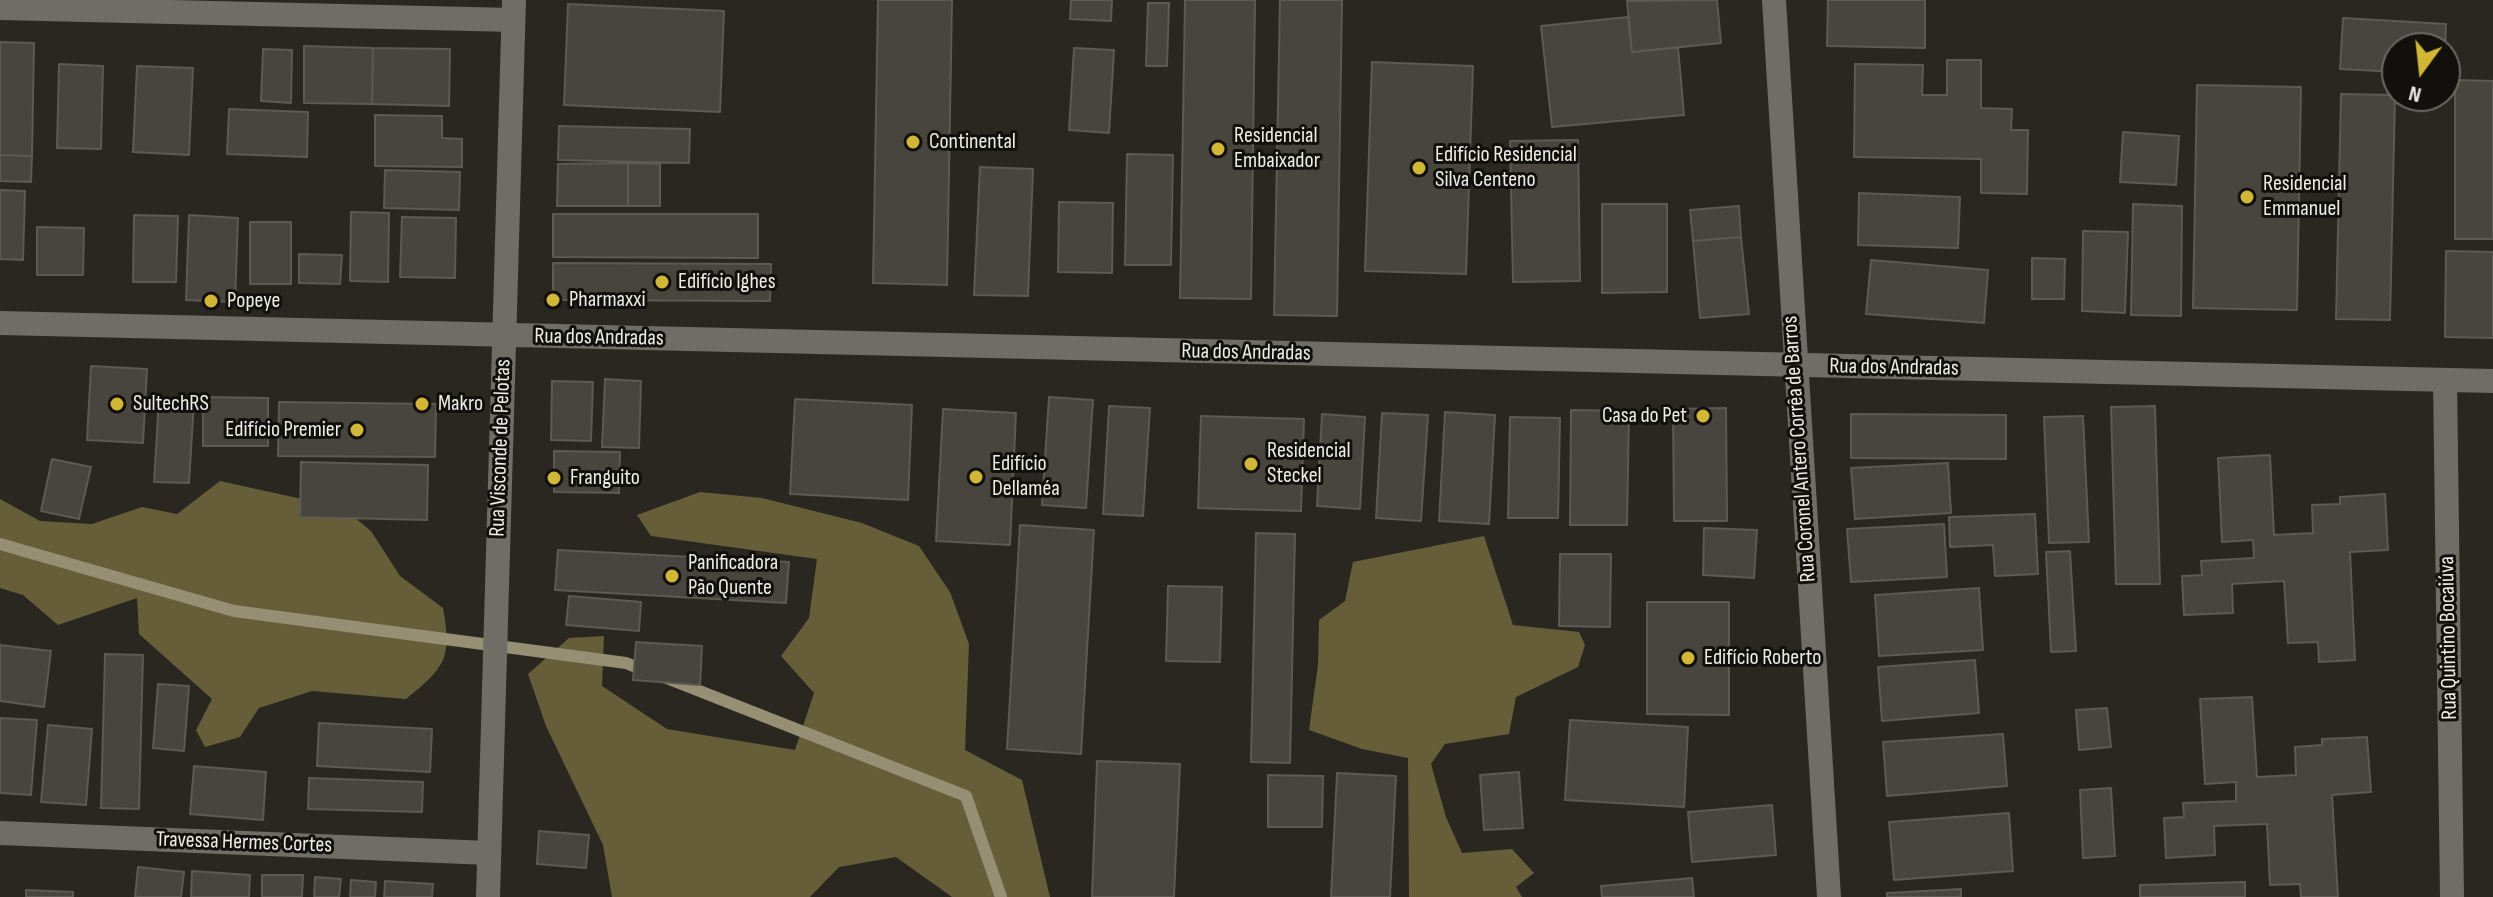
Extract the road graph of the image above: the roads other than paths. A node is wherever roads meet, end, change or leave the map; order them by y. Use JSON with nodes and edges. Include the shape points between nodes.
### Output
{"nodes":[{"id":1,"x":1774,"y":0,"type":"edge"},
{"id":2,"x":0,"y":8,"type":"edge"},
{"id":3,"x":514,"y":10,"type":"edge"},
{"id":4,"x":0,"y":323,"type":"edge"},
{"id":5,"x":504,"y":335,"type":"junction"},
{"id":6,"x":1795,"y":366,"type":"junction"},
{"id":7,"x":2445,"y":380,"type":"junction"},
{"id":8,"x":2493,"y":381,"type":"edge"},
{"id":9,"x":0,"y":833,"type":"edge"},
{"id":10,"x":489,"y":853,"type":"junction"},
{"id":11,"x":488,"y":897,"type":"edge"},
{"id":12,"x":1829,"y":897,"type":"edge"},
{"id":13,"x":2452,"y":897,"type":"edge"}],
"edges":[{"from":1,"to":6,"type":"street","name":"Rua Coronel Antero Corrêa de Barros"},
{"from":2,"to":3,"type":"street"},
{"from":3,"to":5,"type":"street","name":"Rua Visconde de Pelotas"},
{"from":4,"to":5,"type":"street","name":"Rua dos Andradas"},
{"from":5,"to":6,"type":"street","name":"Rua dos Andradas"},
{"from":5,"to":10,"type":"street","name":"Rua Visconde de Pelotas"},
{"from":6,"to":7,"type":"street","name":"Rua dos Andradas"},
{"from":6,"to":12,"type":"street","name":"Rua Coronel Antero Corrêa de Barros"},
{"from":7,"to":8,"type":"street","name":"Rua dos Andradas"},
{"from":7,"to":13,"type":"street","name":"Rua Quintino Bocaiúva"},
{"from":9,"to":10,"type":"street","name":"Travessa Hermes Cortes"},
{"from":10,"to":11,"type":"street","name":"Rua Visconde de Pelotas"}]}
